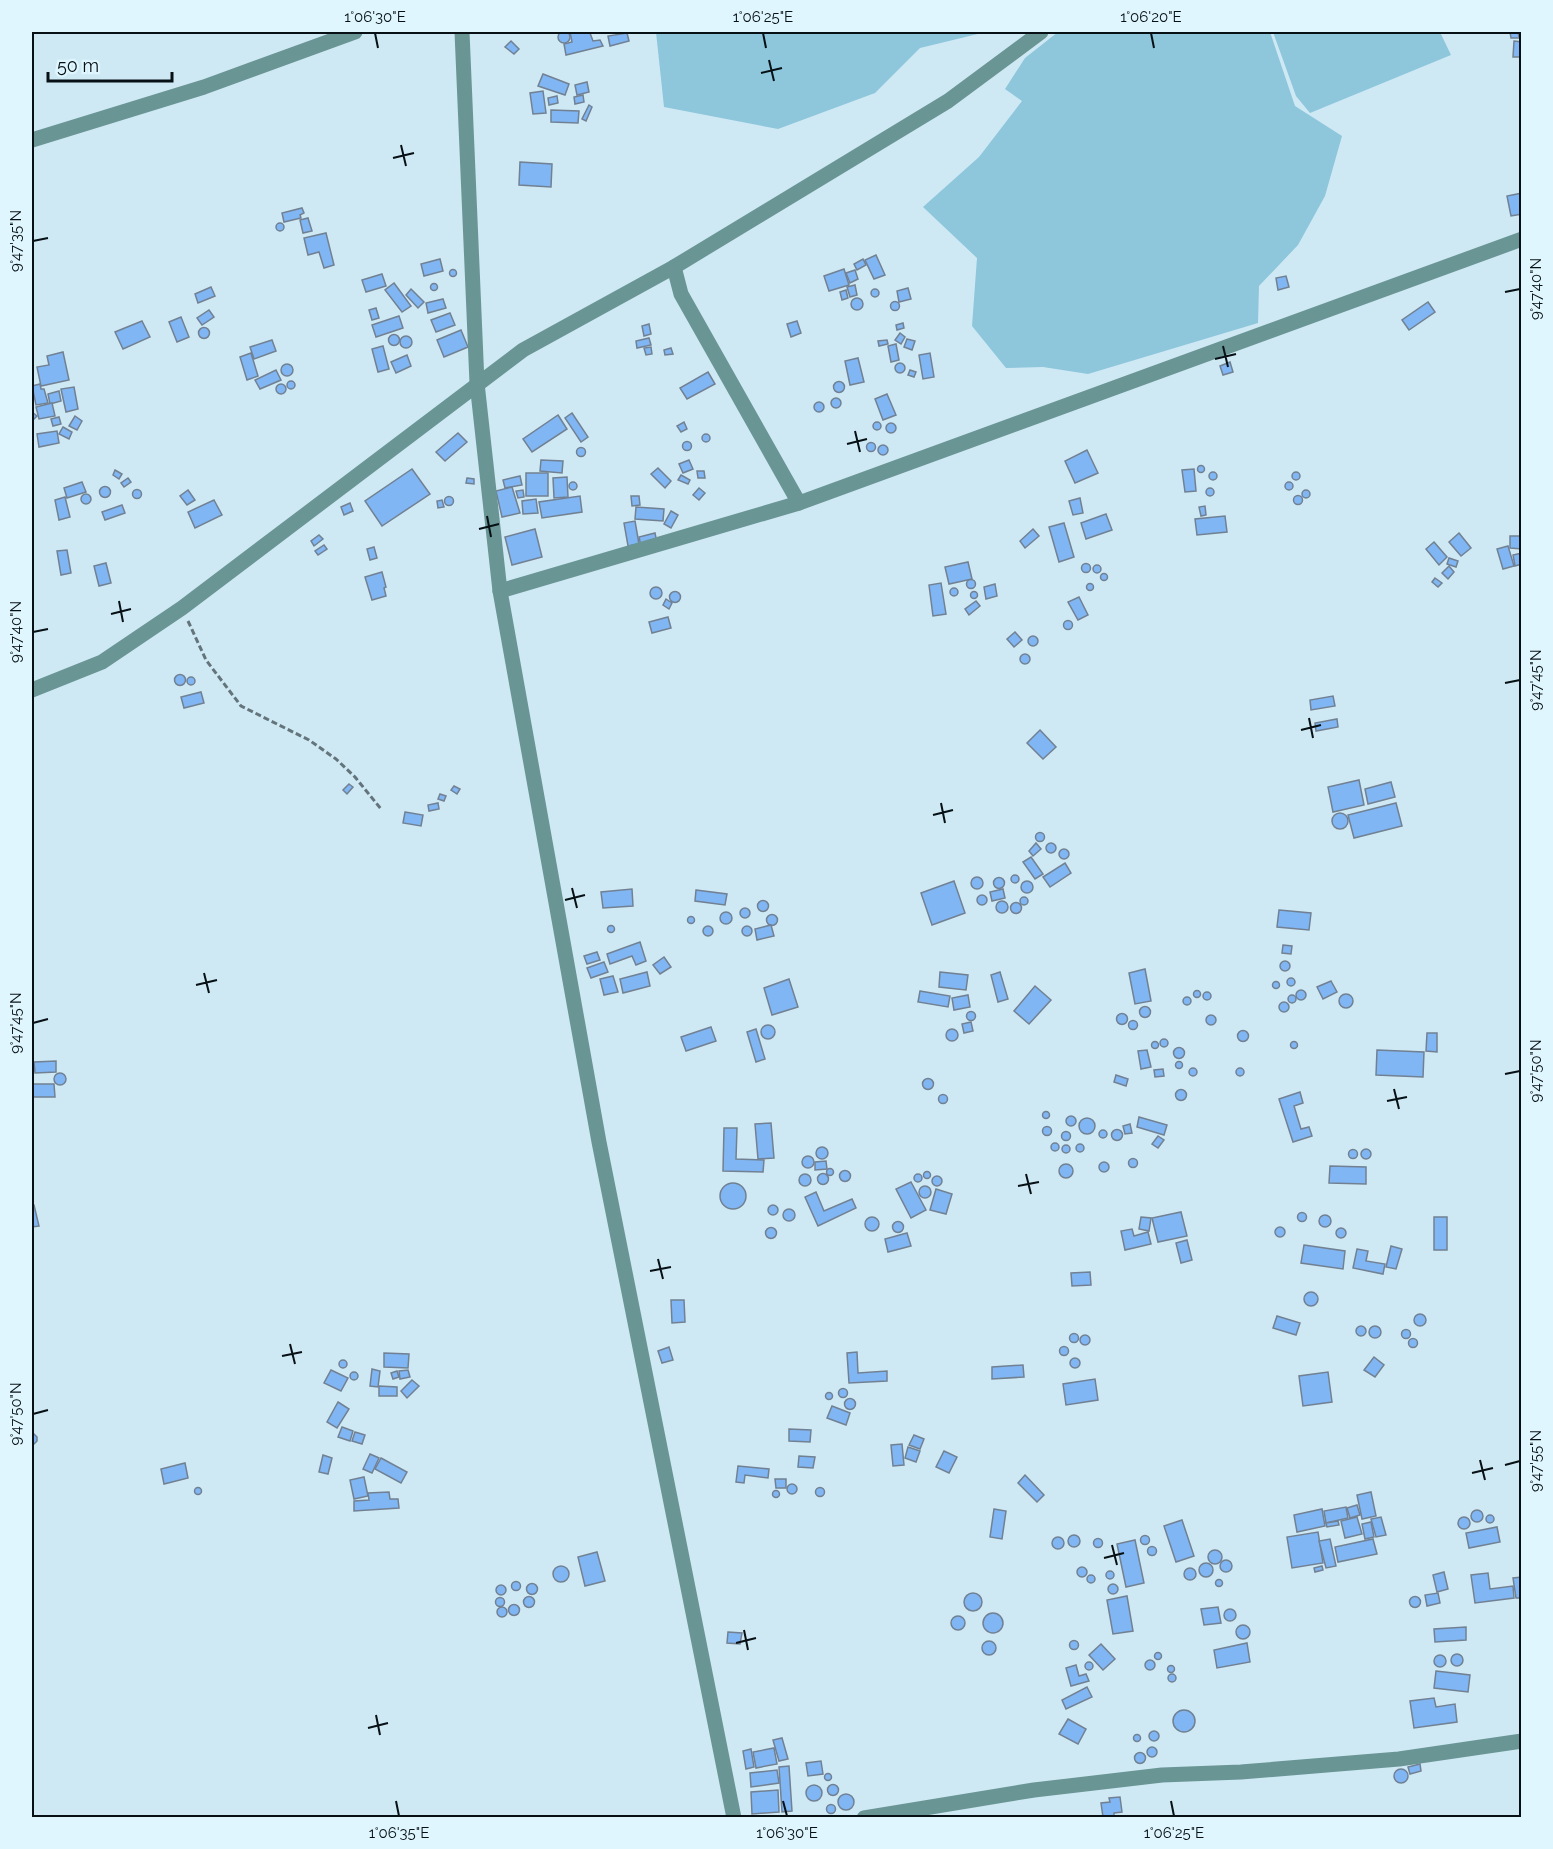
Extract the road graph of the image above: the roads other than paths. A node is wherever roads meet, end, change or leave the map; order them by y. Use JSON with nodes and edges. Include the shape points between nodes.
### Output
{"nodes":[{"id":1,"x":355,"y":32,"type":"edge"},
{"id":2,"x":462,"y":32,"type":"edge"},
{"id":3,"x":1041,"y":32,"type":"edge"},
{"id":4,"x":32,"y":140,"type":"edge"},
{"id":5,"x":1521,"y":239,"type":"edge"},
{"id":6,"x":674,"y":267,"type":"junction"},
{"id":7,"x":477,"y":383,"type":"junction"},
{"id":8,"x":799,"y":503,"type":"junction"},
{"id":9,"x":500,"y":591,"type":"junction"},
{"id":10,"x":32,"y":690,"type":"edge"},
{"id":11,"x":1521,"y":1741,"type":"edge"},
{"id":12,"x":734,"y":1818,"type":"edge"},
{"id":13,"x":864,"y":1818,"type":"edge"}],
"edges":[{"from":1,"to":4,"type":"street","via":[[204,87]]},
{"from":2,"to":7,"type":"street"},
{"from":3,"to":6,"type":"street","via":[[948,101]]},
{"from":5,"to":8,"type":"street"},
{"from":6,"to":7,"type":"street","via":[[523,350]]},
{"from":6,"to":8,"type":"street","via":[[681,294]]},
{"from":7,"to":9,"type":"street"},
{"from":7,"to":10,"type":"street","via":[[182,608],[102,662]]},
{"from":8,"to":9,"type":"street"},
{"from":9,"to":12,"type":"street","via":[[598,1142]]},
{"from":11,"to":13,"type":"street","via":[[1399,1758],[1162,1775],[1034,1790]]}]}
